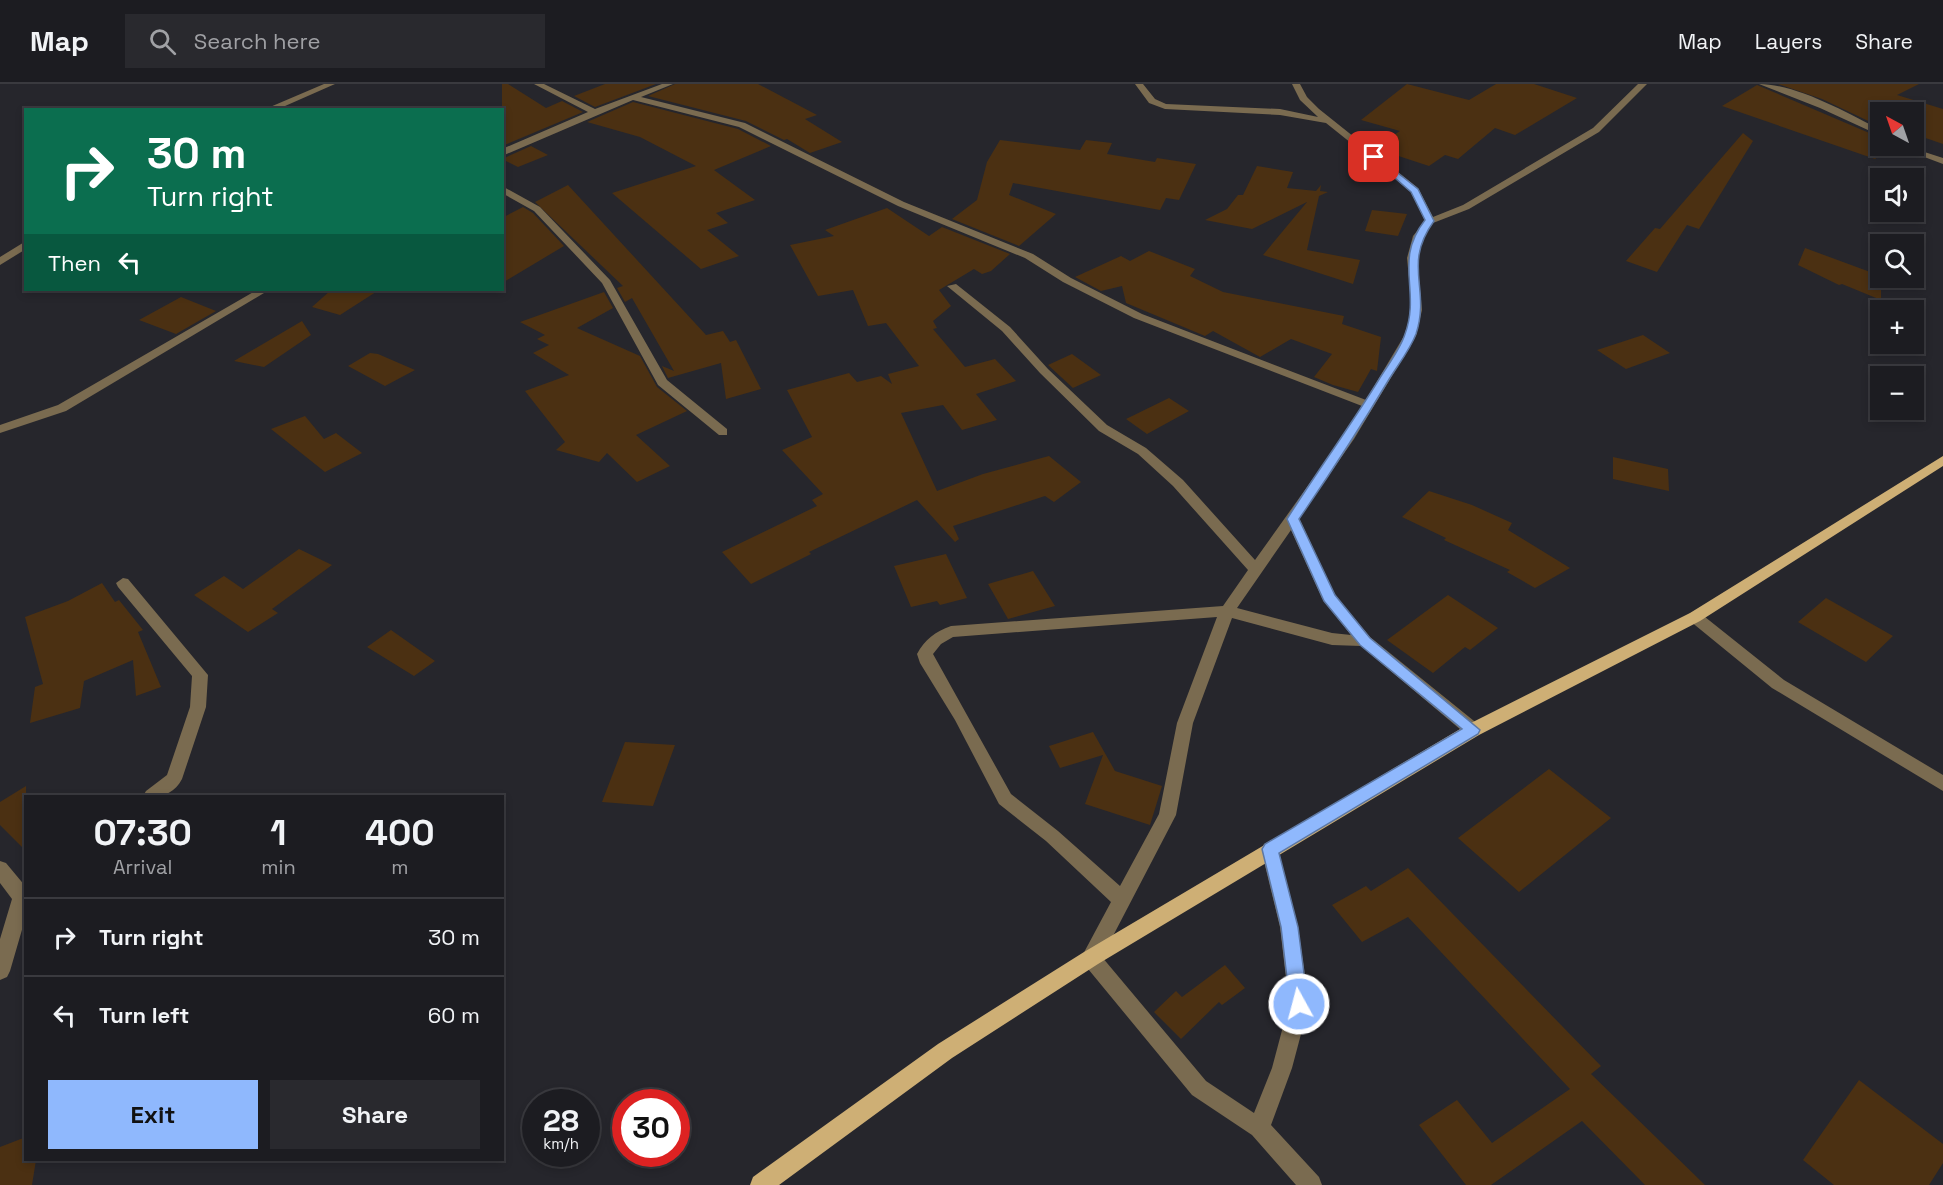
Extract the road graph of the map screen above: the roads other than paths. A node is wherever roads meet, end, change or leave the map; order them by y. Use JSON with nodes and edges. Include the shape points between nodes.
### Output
{"nodes":[{"id":1,"x":332,"y":84,"type":"edge"},
{"id":2,"x":538,"y":84,"type":"edge"},
{"id":3,"x":669,"y":84,"type":"edge"},
{"id":4,"x":1139,"y":84,"type":"edge"},
{"id":5,"x":1296,"y":84,"type":"edge"},
{"id":6,"x":1643,"y":84,"type":"edge"},
{"id":7,"x":1763,"y":84,"type":"edge"},
{"id":8,"x":634,"y":98,"type":"junction"},
{"id":9,"x":272,"y":108,"type":"edge"},
{"id":10,"x":595,"y":112,"type":"junction"},
{"id":11,"x":1331,"y":123,"type":"junction"},
{"id":12,"x":1870,"y":129,"type":"edge"},
{"id":13,"x":504,"y":152,"type":"edge"},
{"id":14,"x":1924,"y":155,"type":"edge"},
{"id":15,"x":1943,"y":161,"type":"edge"},
{"id":16,"x":504,"y":190,"type":"edge"},
{"id":17,"x":1430,"y":221,"type":"junction"},
{"id":18,"x":24,"y":245,"type":"edge"},
{"id":19,"x":0,"y":262,"type":"edge"},
{"id":20,"x":952,"y":285,"type":"dead end"},
{"id":21,"x":262,"y":291,"type":"edge"},
{"id":22,"x":1369,"y":405,"type":"junction"},
{"id":23,"x":0,"y":429,"type":"edge"},
{"id":24,"x":723,"y":432,"type":"dead end"},
{"id":25,"x":1943,"y":460,"type":"edge"},
{"id":26,"x":1293,"y":519,"type":"junction"},
{"id":27,"x":1256,"y":570,"type":"junction"},
{"id":28,"x":123,"y":583,"type":"dead end"},
{"id":29,"x":1227,"y":611,"type":"junction"},
{"id":30,"x":1695,"y":617,"type":"junction"},
{"id":31,"x":1365,"y":641,"type":"junction"},
{"id":32,"x":1473,"y":730,"type":"junction"},
{"id":33,"x":1943,"y":784,"type":"edge"},
{"id":34,"x":153,"y":795,"type":"edge"},
{"id":35,"x":1270,"y":849,"type":"junction"},
{"id":36,"x":0,"y":869,"type":"edge"},
{"id":37,"x":24,"y":896,"type":"edge"},
{"id":38,"x":1122,"y":900,"type":"junction"},
{"id":39,"x":1091,"y":958,"type":"junction"},
{"id":40,"x":0,"y":970,"type":"edge"},
{"id":41,"x":1259,"y":1128,"type":"junction"},
{"id":42,"x":761,"y":1185,"type":"edge"},
{"id":43,"x":1311,"y":1185,"type":"edge"}],
"edges":[{"from":1,"to":9,"type":"street"},
{"from":2,"to":10,"type":"street"},
{"from":3,"to":8,"type":"street"},
{"from":4,"to":11,"type":"street","via":[[1152,101],[1165,106],[1280,112]]},
{"from":5,"to":11,"type":"street","via":[[1303,98]]},
{"from":6,"to":17,"type":"street","via":[[1596,130],[1466,207]]},
{"from":7,"to":12,"type":"street","via":[[1820,103]]},
{"from":8,"to":10,"type":"street"},
{"from":8,"to":22,"type":"street","via":[[742,125],[901,204],[1029,256],[1138,316]]},
{"from":10,"to":13,"type":"street"},
{"from":11,"to":17,"type":"street","via":[[1415,190]]},
{"from":14,"to":15,"type":"street"},
{"from":16,"to":24,"type":"street","via":[[537,209],[606,282],[662,382]]},
{"from":17,"to":22,"type":"street","via":[[1418,236],[1412,258],[1417,310],[1410,336]]},
{"from":18,"to":19,"type":"street"},
{"from":20,"to":27,"type":"street","via":[[1006,329],[1103,428],[1142,451],[1178,483]]},
{"from":21,"to":23,"type":"street","via":[[62,408]]},
{"from":22,"to":26,"type":"street"},
{"from":25,"to":30,"type":"main road"},
{"from":26,"to":27,"type":"street"},
{"from":26,"to":31,"type":"street","via":[[1329,597]]},
{"from":27,"to":29,"type":"street"},
{"from":28,"to":34,"type":"street","via":[[200,675],[198,707],[174,779]]},
{"from":29,"to":31,"type":"street","via":[[1332,639]]},
{"from":29,"to":38,"type":"street","via":[[1185,723],[1167,815]]},
{"from":29,"to":38,"type":"street","via":[[951,632],[938,637],[925,654],[1005,799]]},
{"from":30,"to":32,"type":"main road"},
{"from":30,"to":33,"type":"street","via":[[1778,684]]},
{"from":31,"to":32,"type":"street"},
{"from":32,"to":35,"type":"main road"},
{"from":35,"to":39,"type":"main road"},
{"from":35,"to":41,"type":"street","via":[[1289,927],[1299,1004],[1282,1068]]},
{"from":36,"to":37,"type":"street"},
{"from":37,"to":40,"type":"street"},
{"from":38,"to":39,"type":"street"},
{"from":39,"to":41,"type":"street","via":[[1199,1088]]},
{"from":39,"to":42,"type":"main road","via":[[945,1052]]},
{"from":41,"to":43,"type":"street"}]}
